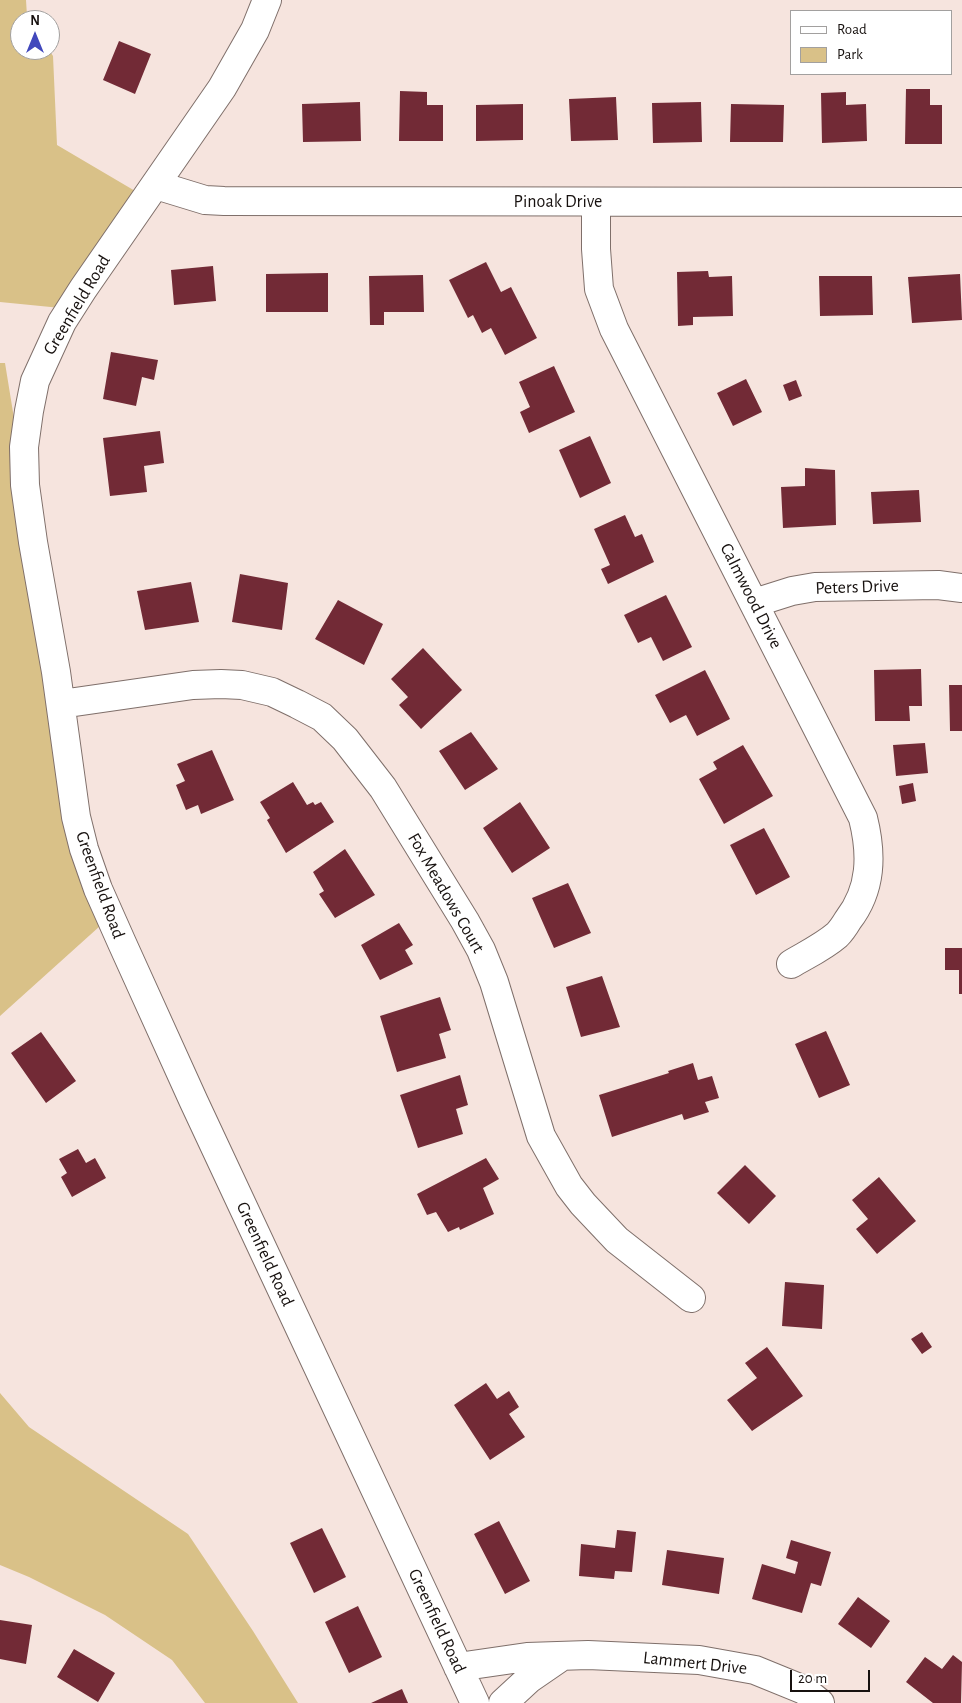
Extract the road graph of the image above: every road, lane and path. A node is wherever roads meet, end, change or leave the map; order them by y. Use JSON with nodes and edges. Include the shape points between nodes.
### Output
{"nodes":[{"id":1,"x":267,"y":0,"type":"edge"},
{"id":2,"x":156,"y":185,"type":"junction"},
{"id":3,"x":596,"y":202,"type":"junction"},
{"id":4,"x":962,"y":202,"type":"edge"},
{"id":5,"x":962,"y":588,"type":"edge"},
{"id":6,"x":754,"y":603,"type":"junction"},
{"id":7,"x":61,"y":704,"type":"junction"},
{"id":8,"x":791,"y":964,"type":"dead end"},
{"id":9,"x":691,"y":1298,"type":"dead end"},
{"id":10,"x":561,"y":1656,"type":"junction"},
{"id":11,"x":458,"y":1667,"type":"junction"},
{"id":12,"x":475,"y":1703,"type":"edge"},
{"id":13,"x":504,"y":1703,"type":"edge"},
{"id":14,"x":820,"y":1703,"type":"edge"}],
"edges":[{"from":1,"to":2,"type":"street","name":"Greenfield Road","via":[[255,30],[222,88]]},
{"from":2,"to":3,"type":"street","name":"Pinoak Drive","via":[[186,196],[224,201]]},
{"from":2,"to":7,"type":"street","name":"Greenfield Road","via":[[62,322],[35,381],[29,411],[24,447],[25,486]]},
{"from":3,"to":4,"type":"street","name":"Pinoak Drive"},
{"from":3,"to":6,"type":"street","name":"Calmwood Drive","via":[[599,289],[614,328]]},
{"from":5,"to":6,"type":"street","name":"Peters Drive","via":[[938,585],[815,586]]},
{"from":6,"to":8,"type":"street","name":"Calmwood Drive","via":[[863,818],[868,840],[867,878],[863,895],[852,915],[838,934]]},
{"from":7,"to":9,"type":"street","name":"Fox Meadows Court","via":[[192,685],[242,685],[272,692],[322,717],[345,739],[383,788],[481,950],[494,982],[541,1136],[569,1186],[617,1240]]},
{"from":7,"to":11,"type":"street","name":"Greenfield Road","via":[[76,817],[98,889]]},
{"from":10,"to":11,"type":"street","name":"Lammert Drive","via":[[527,1656]]},
{"from":10,"to":13,"type":"street","via":[[529,1679]]},
{"from":10,"to":14,"type":"street","name":"Lammert Drive","via":[[699,1660],[755,1670],[804,1690]]},
{"from":11,"to":12,"type":"street","name":"Greenfield Road"}]}
